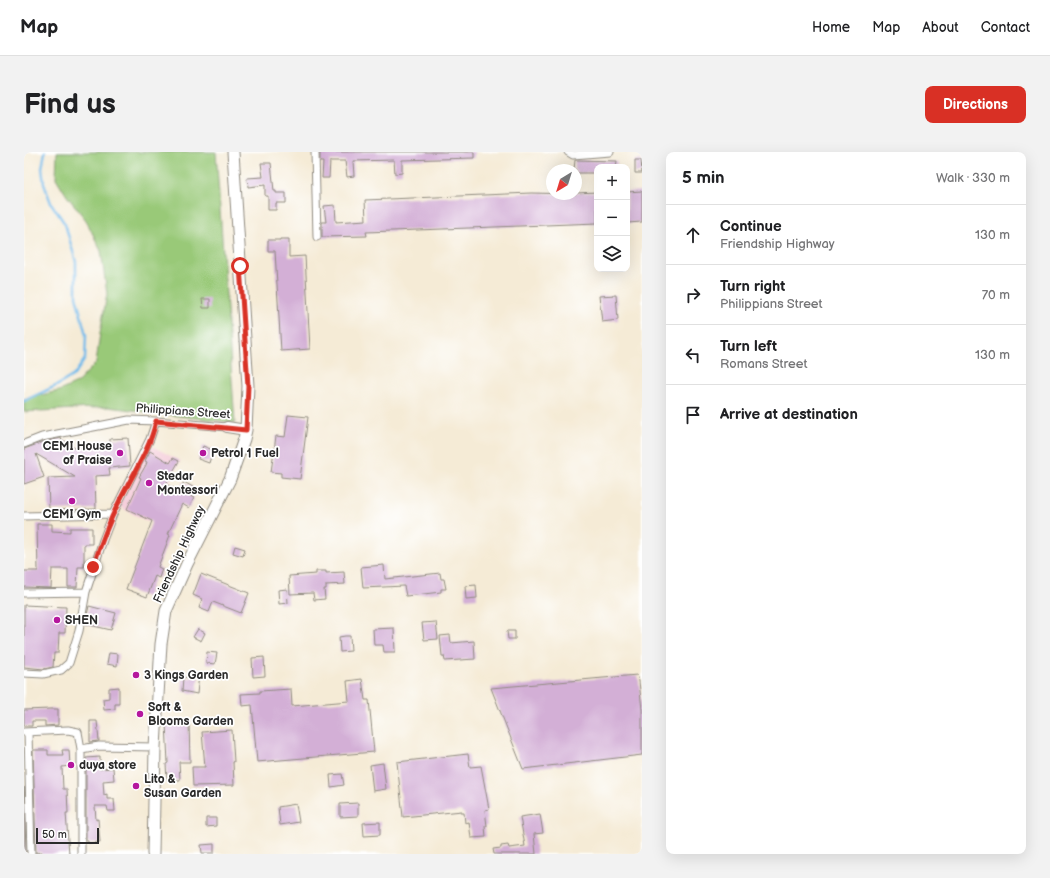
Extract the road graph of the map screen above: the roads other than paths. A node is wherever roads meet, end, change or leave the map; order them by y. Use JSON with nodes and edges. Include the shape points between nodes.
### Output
{"nodes":[{"id":1,"x":233,"y":152,"type":"edge"},
{"id":2,"x":315,"y":152,"type":"edge"},
{"id":3,"x":568,"y":152,"type":"edge"},
{"id":4,"x":610,"y":152,"type":"edge"},
{"id":5,"x":317,"y":237,"type":"dead end"},
{"id":6,"x":156,"y":421,"type":"junction"},
{"id":7,"x":227,"y":427,"type":"joint"},
{"id":8,"x":246,"y":430,"type":"junction"},
{"id":9,"x":24,"y":444,"type":"edge"},
{"id":10,"x":113,"y":514,"type":"junction"},
{"id":11,"x":24,"y":516,"type":"edge"},
{"id":12,"x":86,"y":592,"type":"junction"},
{"id":13,"x":24,"y":593,"type":"edge"},
{"id":14,"x":24,"y":673,"type":"edge"},
{"id":15,"x":26,"y":732,"type":"edge"},
{"id":16,"x":155,"y":747,"type":"junction"},
{"id":17,"x":81,"y":749,"type":"junction"},
{"id":18,"x":31,"y":854,"type":"edge"},
{"id":19,"x":81,"y":854,"type":"edge"},
{"id":20,"x":154,"y":854,"type":"edge"}],
"edges":[{"from":1,"to":8,"type":"main road","name":"Friendship Highway","via":[[248,386]]},
{"from":2,"to":5,"type":"street"},
{"from":3,"to":4,"type":"street","via":[[572,155]]},
{"from":6,"to":7,"type":"street","name":"Philippians Street"},
{"from":6,"to":9,"type":"street","name":"Philippians Street","via":[[129,420],[42,437]]},
{"from":6,"to":10,"type":"street","via":[[140,462]]},
{"from":7,"to":8,"type":"street","name":"Philippians Street"},
{"from":8,"to":16,"type":"main road","name":"Friendship Highway","via":[[230,479],[166,611],[161,644]]},
{"from":10,"to":11,"type":"street"},
{"from":10,"to":12,"type":"street"},
{"from":12,"to":13,"type":"street"},
{"from":12,"to":14,"type":"street","via":[[70,663],[61,670],[43,674]]},
{"from":15,"to":17,"type":"street","via":[[78,732]]},
{"from":15,"to":18,"type":"street"},
{"from":16,"to":17,"type":"street","via":[[99,746]]},
{"from":16,"to":20,"type":"main road","name":"Friendship Highway"},
{"from":17,"to":19,"type":"street"}]}
